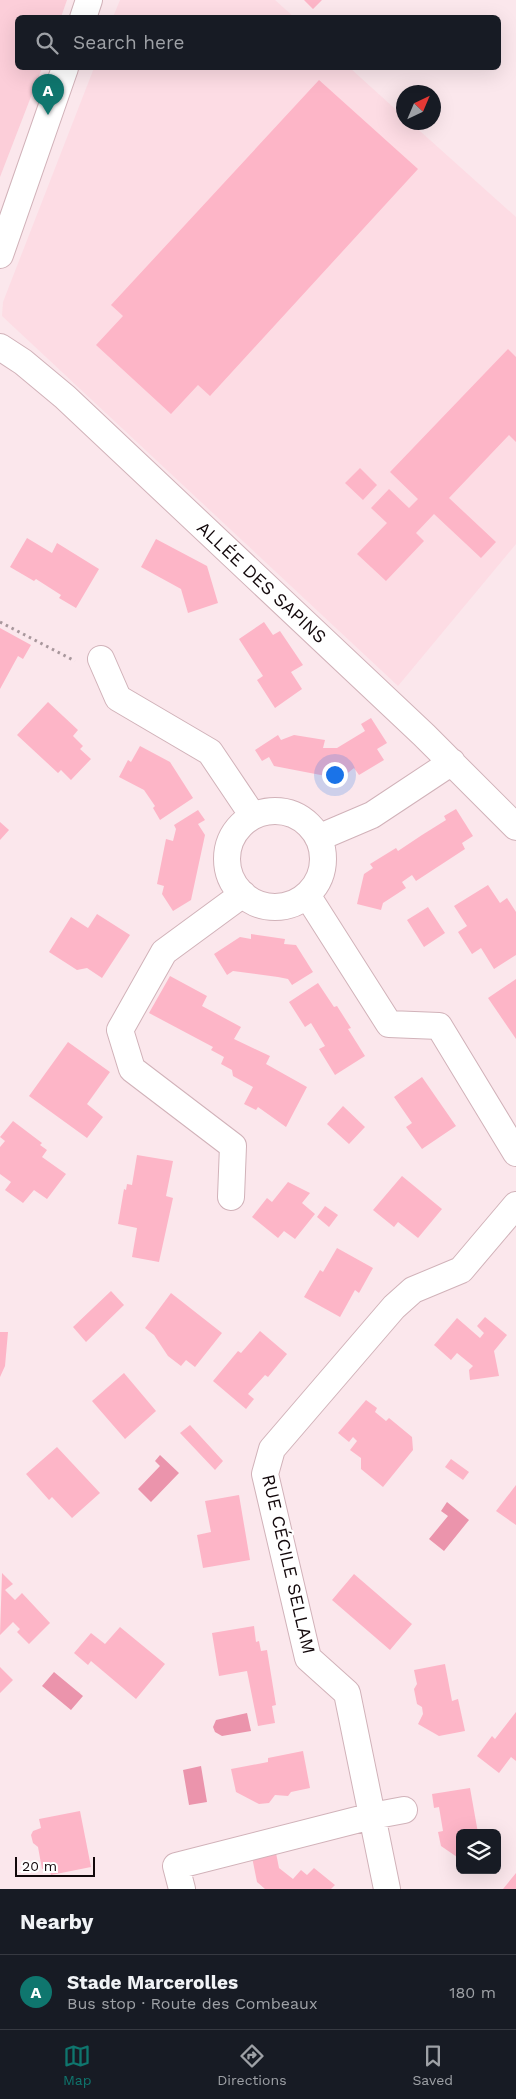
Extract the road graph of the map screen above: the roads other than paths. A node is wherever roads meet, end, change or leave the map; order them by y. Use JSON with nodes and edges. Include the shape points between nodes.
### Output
{"nodes":[{"id":1,"x":89,"y":0,"type":"edge"},
{"id":2,"x":84,"y":15,"type":"edge"},
{"id":3,"x":64,"y":70,"type":"edge"},
{"id":4,"x":0,"y":255,"type":"edge"},
{"id":5,"x":0,"y":347,"type":"edge"},
{"id":6,"x":105,"y":670,"type":"road end"},
{"id":7,"x":452,"y":762,"type":"junction"},
{"id":8,"x":253,"y":816,"type":"junction"},
{"id":9,"x":516,"y":827,"type":"edge"},
{"id":10,"x":318,"y":838,"type":"junction"},
{"id":11,"x":243,"y":894,"type":"junction"},
{"id":12,"x":306,"y":895,"type":"junction"},
{"id":13,"x":516,"y":1153,"type":"edge"},
{"id":14,"x":231,"y":1197,"type":"dead end"},
{"id":15,"x":516,"y":1206,"type":"edge"},
{"id":16,"x":404,"y":1810,"type":"dead end"},
{"id":17,"x":372,"y":1816,"type":"junction"},
{"id":18,"x":182,"y":1889,"type":"edge"},
{"id":19,"x":387,"y":1889,"type":"edge"}],
"edges":[{"from":1,"to":2,"type":"street"},
{"from":3,"to":4,"type":"street"},
{"from":5,"to":7,"type":"street","name":"ALLÉE DES SAPINS","via":[[65,397]]},
{"from":6,"to":8,"type":"street","via":[[118,698],[210,752]]},
{"from":7,"to":9,"type":"street","name":"ALLÉE DES SAPINS"},
{"from":7,"to":10,"type":"street","via":[[372,814]]},
{"from":8,"to":10,"type":"street","via":[[267,812],[290,814],[309,825]]},
{"from":8,"to":11,"type":"street","via":[[240,825],[227,852],[230,875]]},
{"from":10,"to":12,"type":"street","via":[[323,853],[322,868],[317,883]]},
{"from":11,"to":12,"type":"street","via":[[267,906],[282,906]]},
{"from":11,"to":14,"type":"street","via":[[164,952],[120,1030],[132,1069],[233,1146]]},
{"from":12,"to":13,"type":"street","via":[[389,1024],[439,1026]]},
{"from":15,"to":17,"type":"street","name":"RUE CÉCILE SELLAM","via":[[461,1270],[413,1290],[394,1307],[272,1449],[265,1474],[308,1658],[347,1694]]},
{"from":16,"to":17,"type":"street"},
{"from":17,"to":18,"type":"street","via":[[176,1866]]},
{"from":17,"to":19,"type":"street","name":"RUE CÉCILE SELLAM"}]}
